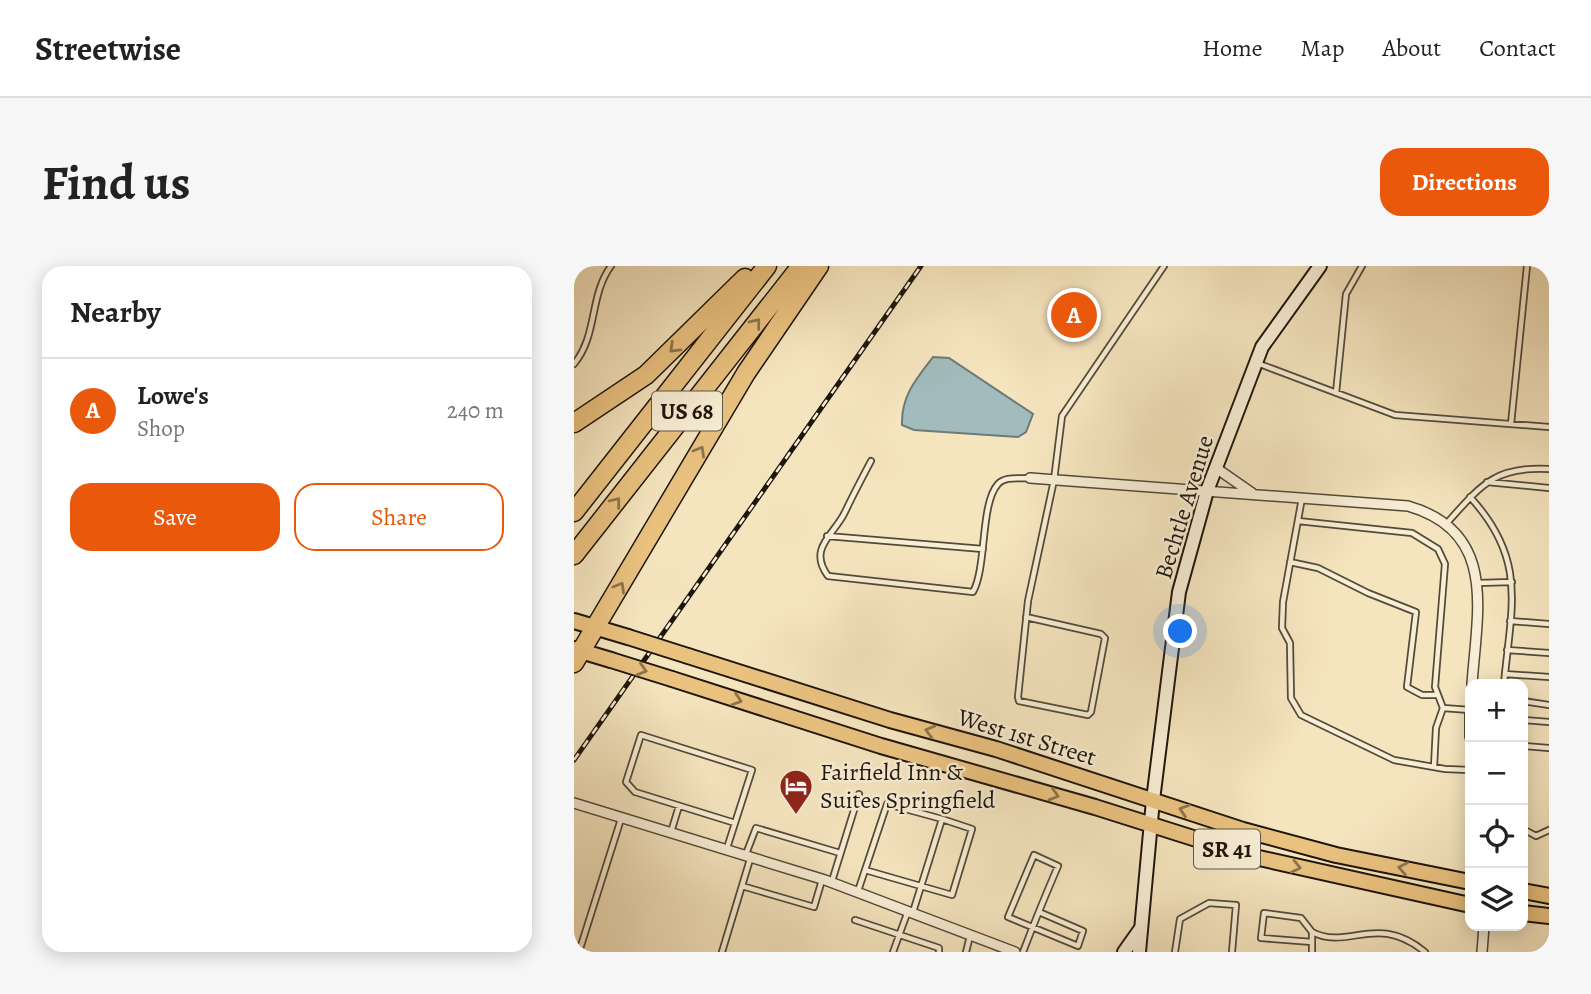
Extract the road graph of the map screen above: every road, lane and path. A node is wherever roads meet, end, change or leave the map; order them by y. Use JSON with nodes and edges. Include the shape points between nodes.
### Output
{"nodes":[{"id":1,"x":611,"y":266,"type":"edge"},
{"id":2,"x":758,"y":266,"type":"edge"},
{"id":3,"x":767,"y":266,"type":"edge"},
{"id":4,"x":801,"y":266,"type":"edge"},
{"id":5,"x":819,"y":266,"type":"edge"},
{"id":6,"x":1164,"y":266,"type":"edge"},
{"id":7,"x":1321,"y":266,"type":"edge"},
{"id":8,"x":1362,"y":266,"type":"edge"},
{"id":9,"x":1527,"y":266,"type":"edge"},
{"id":10,"x":1256,"y":362,"type":"junction"},
{"id":11,"x":574,"y":364,"type":"edge"},
{"id":12,"x":1336,"y":393,"type":"junction"},
{"id":13,"x":574,"y":423,"type":"edge"},
{"id":14,"x":1511,"y":424,"type":"junction"},
{"id":15,"x":1549,"y":427,"type":"edge"},
{"id":16,"x":871,"y":461,"type":"dead end"},
{"id":17,"x":1216,"y":468,"type":"junction"},
{"id":18,"x":1549,"y":469,"type":"edge"},
{"id":19,"x":1030,"y":478,"type":"joint"},
{"id":20,"x":1054,"y":480,"type":"junction"},
{"id":21,"x":1486,"y":482,"type":"junction"},
{"id":22,"x":1549,"y":488,"type":"edge"},
{"id":23,"x":1207,"y":491,"type":"junction"},
{"id":24,"x":1254,"y":494,"type":"junction"},
{"id":25,"x":1470,"y":497,"type":"junction"},
{"id":26,"x":1302,"y":498,"type":"junction"},
{"id":27,"x":574,"y":512,"type":"edge"},
{"id":28,"x":1298,"y":521,"type":"junction"},
{"id":29,"x":1447,"y":523,"type":"junction"},
{"id":30,"x":826,"y":536,"type":"junction"},
{"id":31,"x":983,"y":549,"type":"junction"},
{"id":32,"x":574,"y":555,"type":"edge"},
{"id":33,"x":1290,"y":562,"type":"junction"},
{"id":34,"x":1512,"y":582,"type":"junction"},
{"id":35,"x":1477,"y":583,"type":"junction"},
{"id":36,"x":1026,"y":617,"type":"junction"},
{"id":37,"x":574,"y":621,"type":"edge"},
{"id":38,"x":1510,"y":621,"type":"junction"},
{"id":39,"x":1549,"y":624,"type":"edge"},
{"id":40,"x":596,"y":628,"type":"junction"},
{"id":41,"x":1507,"y":650,"type":"junction"},
{"id":42,"x":1549,"y":653,"type":"edge"},
{"id":43,"x":577,"y":655,"type":"edge"},
{"id":44,"x":1505,"y":674,"type":"junction"},
{"id":45,"x":1549,"y":677,"type":"edge"},
{"id":46,"x":1472,"y":679,"type":"edge"},
{"id":47,"x":1504,"y":679,"type":"edge"},
{"id":48,"x":1438,"y":695,"type":"junction"},
{"id":49,"x":1528,"y":702,"type":"edge"},
{"id":50,"x":1549,"y":705,"type":"edge"},
{"id":51,"x":1443,"y":708,"type":"junction"},
{"id":52,"x":1465,"y":712,"type":"edge"},
{"id":53,"x":1528,"y":720,"type":"edge"},
{"id":54,"x":1549,"y":722,"type":"edge"},
{"id":55,"x":1528,"y":746,"type":"edge"},
{"id":56,"x":1549,"y":748,"type":"edge"},
{"id":57,"x":1434,"y":767,"type":"junction"},
{"id":58,"x":1465,"y":770,"type":"edge"},
{"id":59,"x":859,"y":794,"type":"dead end"},
{"id":60,"x":1153,"y":800,"type":"junction"},
{"id":61,"x":574,"y":803,"type":"edge"},
{"id":62,"x":679,"y":806,"type":"junction"},
{"id":63,"x":621,"y":817,"type":"junction"},
{"id":64,"x":942,"y":820,"type":"junction"},
{"id":65,"x":735,"y":823,"type":"junction"},
{"id":66,"x":1151,"y":826,"type":"junction"},
{"id":67,"x":1549,"y":830,"type":"edge"},
{"id":68,"x":671,"y":832,"type":"junction"},
{"id":69,"x":1528,"y":832,"type":"edge"},
{"id":70,"x":727,"y":849,"type":"junction"},
{"id":71,"x":841,"y":853,"type":"junction"},
{"id":72,"x":748,"y":855,"type":"junction"},
{"id":73,"x":865,"y":870,"type":"junction"},
{"id":74,"x":827,"y":880,"type":"junction"},
{"id":75,"x":1465,"y":881,"type":"edge"},
{"id":76,"x":741,"y":886,"type":"junction"},
{"id":77,"x":921,"y":886,"type":"junction"},
{"id":78,"x":858,"y":891,"type":"junction"},
{"id":79,"x":1528,"y":892,"type":"edge"},
{"id":80,"x":1549,"y":895,"type":"edge"},
{"id":81,"x":1465,"y":904,"type":"edge"},
{"id":82,"x":911,"y":911,"type":"junction"},
{"id":83,"x":1039,"y":912,"type":"junction"},
{"id":84,"x":1528,"y":914,"type":"edge"},
{"id":85,"x":1549,"y":916,"type":"edge"},
{"id":86,"x":855,"y":920,"type":"dead end"},
{"id":87,"x":1033,"y":927,"type":"junction"},
{"id":88,"x":1141,"y":928,"type":"junction"},
{"id":89,"x":1484,"y":931,"type":"edge"},
{"id":90,"x":1312,"y":933,"type":"junction"},
{"id":91,"x":900,"y":934,"type":"junction"},
{"id":92,"x":970,"y":934,"type":"junction"},
{"id":93,"x":1312,"y":942,"type":"junction"},
{"id":94,"x":579,"y":952,"type":"edge"},
{"id":95,"x":722,"y":952,"type":"edge"},
{"id":96,"x":893,"y":952,"type":"edge"},
{"id":97,"x":939,"y":952,"type":"edge"},
{"id":98,"x":966,"y":952,"type":"edge"},
{"id":99,"x":1015,"y":952,"type":"edge"},
{"id":100,"x":1023,"y":952,"type":"edge"},
{"id":101,"x":1124,"y":952,"type":"edge"},
{"id":102,"x":1139,"y":952,"type":"edge"},
{"id":103,"x":1175,"y":952,"type":"edge"},
{"id":104,"x":1232,"y":952,"type":"edge"},
{"id":105,"x":1312,"y":952,"type":"edge"},
{"id":106,"x":1425,"y":952,"type":"edge"},
{"id":107,"x":1482,"y":952,"type":"edge"}],
"edges":[{"from":1,"to":11,"type":"lane","via":[[596,294],[585,351]]},
{"from":2,"to":13,"type":"highway","one_way":true,"via":[[646,375]]},
{"from":3,"to":27,"type":"highway","number":"US 68"},
{"from":32,"to":4,"type":"highway","number":"US 68","one_way":true},
{"from":40,"to":5,"type":"highway","one_way":true,"via":[[746,373]]},
{"from":6,"to":20,"type":"lane","via":[[1062,416]]},
{"from":7,"to":10,"type":"street","name":"Bechtle Avenue","via":[[1275,326]]},
{"from":8,"to":12,"type":"lane","via":[[1346,294]]},
{"from":9,"to":14,"type":"lane"},
{"from":10,"to":12,"type":"lane"},
{"from":10,"to":17,"type":"street","name":"Bechtle Avenue"},
{"from":12,"to":14,"type":"lane","via":[[1395,415]]},
{"from":14,"to":15,"type":"lane"},
{"from":16,"to":30,"type":"lane","via":[[844,515]]},
{"from":17,"to":23,"type":"street","name":"Bechtle Avenue"},
{"from":17,"to":24,"type":"street"},
{"from":18,"to":21,"type":"lane","via":[[1517,468]]},
{"from":19,"to":20,"type":"street"},
{"from":19,"to":31,"type":"lane","via":[[998,484]]},
{"from":20,"to":23,"type":"street"},
{"from":20,"to":36,"type":"lane"},
{"from":21,"to":22,"type":"lane"},
{"from":21,"to":25,"type":"lane"},
{"from":23,"to":24,"type":"street"},
{"from":23,"to":60,"type":"street","name":"Bechtle Avenue","via":[[1179,592]]},
{"from":24,"to":26,"type":"street"},
{"from":25,"to":29,"type":"lane"},
{"from":25,"to":34,"type":"lane","via":[[1502,541]]},
{"from":26,"to":28,"type":"lane"},
{"from":26,"to":29,"type":"street","via":[[1408,506]]},
{"from":28,"to":33,"type":"lane"},
{"from":28,"to":48,"type":"lane","via":[[1412,533],[1438,549],[1445,564]]},
{"from":29,"to":35,"type":"street","via":[[1471,557]]},
{"from":30,"to":31,"type":"lane"},
{"from":30,"to":31,"type":"lane","via":[[820,556],[828,576],[973,592]]},
{"from":33,"to":48,"type":"lane","via":[[1318,568],[1416,612],[1407,687],[1422,695]]},
{"from":33,"to":57,"type":"lane","via":[[1282,628],[1290,643],[1291,698],[1301,715],[1394,760]]},
{"from":34,"to":35,"type":"lane"},
{"from":34,"to":38,"type":"lane"},
{"from":35,"to":46,"type":"street"},
{"from":36,"to":36,"type":"lane","via":[[1019,701],[1088,715],[1105,638]]},
{"from":37,"to":40,"type":"main road","name":"West 1st Street","number":"SR 41"},
{"from":38,"to":39,"type":"lane"},
{"from":38,"to":41,"type":"lane"},
{"from":40,"to":43,"type":"highway"},
{"from":60,"to":40,"type":"main road","name":"West 1st Street","number":"SR 41","one_way":true,"bridge":true},
{"from":41,"to":42,"type":"lane"},
{"from":41,"to":44,"type":"lane"},
{"from":43,"to":66,"type":"main road","name":"West 1st Street","number":"SR 41","one_way":true,"bridge":true,"via":[[611,660],[881,747]]},
{"from":44,"to":45,"type":"lane"},
{"from":44,"to":47,"type":"lane"},
{"from":48,"to":51,"type":"lane"},
{"from":49,"to":50,"type":"lane"},
{"from":51,"to":52,"type":"lane"},
{"from":51,"to":57,"type":"lane","via":[[1436,728]]},
{"from":53,"to":54,"type":"lane"},
{"from":55,"to":56,"type":"lane"},
{"from":57,"to":58,"type":"lane"},
{"from":59,"to":71,"type":"lane"},
{"from":60,"to":66,"type":"street","name":"Bechtle Avenue"},
{"from":75,"to":60,"type":"main road","name":"West 1st Street","number":"SR 41","one_way":true,"via":[[1336,855]]},
{"from":61,"to":63,"type":"street"},
{"from":62,"to":65,"type":"lane"},
{"from":62,"to":65,"type":"lane","via":[[635,792],[626,782],[641,735],[752,770]]},
{"from":62,"to":68,"type":"lane"},
{"from":63,"to":68,"type":"street"},
{"from":63,"to":94,"type":"lane"},
{"from":64,"to":73,"type":"lane","via":[[887,804]]},
{"from":64,"to":77,"type":"lane"},
{"from":64,"to":77,"type":"lane","via":[[972,829],[952,895]]},
{"from":65,"to":70,"type":"lane"},
{"from":66,"to":81,"type":"main road","name":"West 1st Street","number":"SR 41","one_way":true,"via":[[1250,856]]},
{"from":66,"to":88,"type":"street","name":"Bechtle Avenue"},
{"from":67,"to":69,"type":"lane","via":[[1536,835]]},
{"from":68,"to":70,"type":"street"},
{"from":70,"to":72,"type":"street"},
{"from":71,"to":72,"type":"lane","via":[[756,828]]},
{"from":71,"to":74,"type":"lane"},
{"from":72,"to":74,"type":"street"},
{"from":72,"to":76,"type":"lane"},
{"from":73,"to":77,"type":"lane"},
{"from":73,"to":78,"type":"lane"},
{"from":74,"to":76,"type":"lane","via":[[814,907]]},
{"from":74,"to":78,"type":"street"},
{"from":76,"to":95,"type":"lane"},
{"from":77,"to":82,"type":"lane"},
{"from":78,"to":82,"type":"street"},
{"from":79,"to":80,"type":"main road"},
{"from":82,"to":91,"type":"lane"},
{"from":82,"to":92,"type":"street"},
{"from":83,"to":87,"type":"lane"},
{"from":83,"to":87,"type":"lane","via":[[1083,931],[1078,946]]},
{"from":83,"to":87,"type":"lane","via":[[1058,866],[1034,855],[1008,917]]},
{"from":84,"to":85,"type":"main road"},
{"from":86,"to":91,"type":"lane"},
{"from":87,"to":100,"type":"lane"},
{"from":88,"to":101,"type":"street"},
{"from":88,"to":102,"type":"street","name":"Bechtle Avenue"},
{"from":89,"to":107,"type":"street"},
{"from":90,"to":93,"type":"lane"},
{"from":90,"to":93,"type":"lane","via":[[1301,918],[1264,913],[1261,938]]},
{"from":90,"to":106,"type":"lane","via":[[1322,937],[1381,932],[1406,937]]},
{"from":91,"to":96,"type":"lane"},
{"from":91,"to":97,"type":"lane","via":[[939,948]]},
{"from":92,"to":98,"type":"lane"},
{"from":92,"to":99,"type":"street"},
{"from":93,"to":105,"type":"lane"},
{"from":103,"to":104,"type":"lane","via":[[1180,919],[1209,903],[1236,905]]}]}
